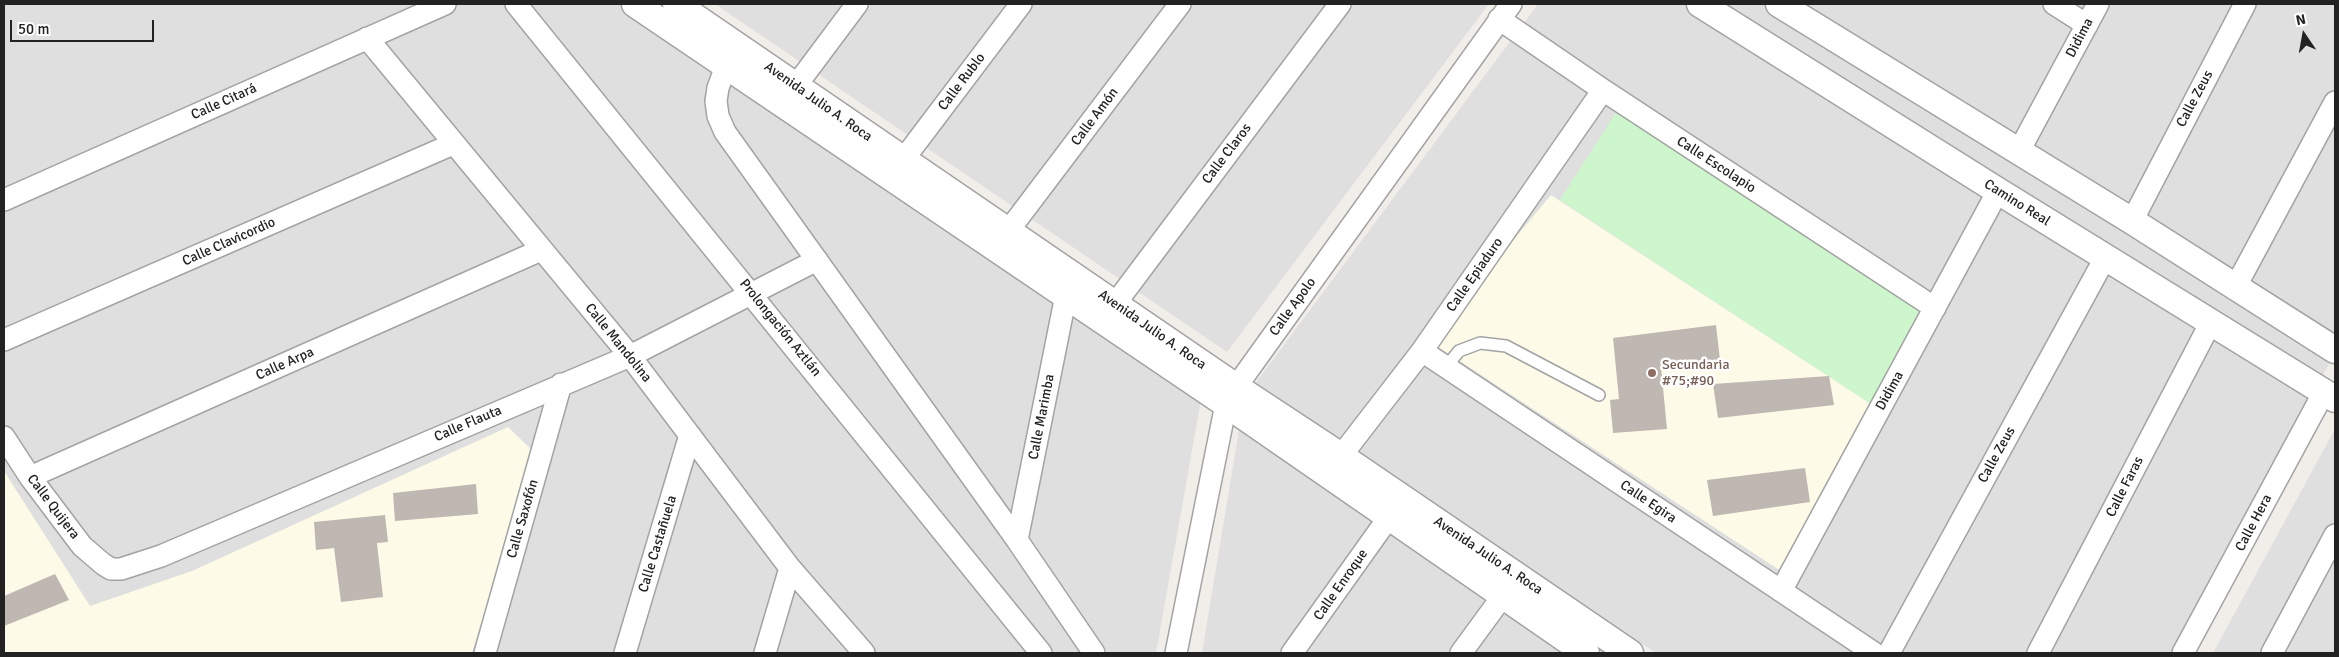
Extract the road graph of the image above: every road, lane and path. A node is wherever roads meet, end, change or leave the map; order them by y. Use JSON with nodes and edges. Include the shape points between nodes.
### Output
{"nodes":[{"id":1,"x":445,"y":4,"type":"edge"},
{"id":2,"x":516,"y":4,"type":"edge"},
{"id":3,"x":634,"y":4,"type":"edge"},
{"id":4,"x":857,"y":4,"type":"edge"},
{"id":5,"x":1021,"y":4,"type":"edge"},
{"id":6,"x":1180,"y":4,"type":"edge"},
{"id":7,"x":1340,"y":4,"type":"edge"},
{"id":8,"x":1700,"y":4,"type":"edge"},
{"id":9,"x":1779,"y":4,"type":"edge"},
{"id":10,"x":2054,"y":4,"type":"edge"},
{"id":11,"x":2098,"y":4,"type":"edge"},
{"id":12,"x":2245,"y":4,"type":"edge"},
{"id":13,"x":685,"y":6,"type":"edge"},
{"id":14,"x":1505,"y":12,"type":"edge"},
{"id":15,"x":2086,"y":25,"type":"junction"},
{"id":16,"x":367,"y":38,"type":"junction"},
{"id":17,"x":726,"y":66,"type":"junction"},
{"id":18,"x":796,"y":87,"type":"junction"},
{"id":19,"x":1604,"y":90,"type":"junction"},
{"id":20,"x":2335,"y":102,"type":"edge"},
{"id":21,"x":453,"y":144,"type":"junction"},
{"id":22,"x":2019,"y":151,"type":"junction"},
{"id":23,"x":903,"y":160,"type":"junction"},
{"id":24,"x":1998,"y":191,"type":"junction"},
{"id":25,"x":4,"y":200,"type":"edge"},
{"id":26,"x":2132,"y":221,"type":"junction"},
{"id":27,"x":1009,"y":230,"type":"junction"},
{"id":28,"x":541,"y":250,"type":"junction"},
{"id":29,"x":2105,"y":258,"type":"junction"},
{"id":30,"x":816,"y":260,"type":"junction"},
{"id":31,"x":2236,"y":286,"type":"junction"},
{"id":32,"x":753,"y":295,"type":"junction"},
{"id":33,"x":1066,"y":295,"type":"junction"},
{"id":34,"x":1114,"y":304,"type":"junction"},
{"id":35,"x":1935,"y":308,"type":"junction"},
{"id":36,"x":2211,"y":322,"type":"junction"},
{"id":37,"x":4,"y":340,"type":"edge"},
{"id":38,"x":2335,"y":350,"type":"edge"},
{"id":39,"x":1422,"y":351,"type":"junction"},
{"id":40,"x":630,"y":356,"type":"junction"},
{"id":41,"x":1446,"y":367,"type":"junction"},
{"id":42,"x":561,"y":384,"type":"junction"},
{"id":43,"x":1599,"y":394,"type":"dead end"},
{"id":44,"x":1231,"y":396,"type":"junction"},
{"id":45,"x":2330,"y":396,"type":"edge"},
{"id":46,"x":690,"y":435,"type":"junction"},
{"id":47,"x":4,"y":437,"type":"edge"},
{"id":48,"x":1341,"y":456,"type":"junction"},
{"id":49,"x":30,"y":478,"type":"junction"},
{"id":50,"x":1389,"y":517,"type":"junction"},
{"id":51,"x":2335,"y":535,"type":"edge"},
{"id":52,"x":1017,"y":540,"type":"junction"},
{"id":53,"x":790,"y":568,"type":"junction"},
{"id":54,"x":111,"y":569,"type":"joint"},
{"id":55,"x":1781,"y":591,"type":"junction"},
{"id":56,"x":1502,"y":597,"type":"junction"},
{"id":57,"x":485,"y":653,"type":"edge"},
{"id":58,"x":625,"y":653,"type":"edge"},
{"id":59,"x":764,"y":653,"type":"edge"},
{"id":60,"x":864,"y":653,"type":"edge"},
{"id":61,"x":1042,"y":653,"type":"edge"},
{"id":62,"x":1094,"y":653,"type":"edge"},
{"id":63,"x":1176,"y":653,"type":"edge"},
{"id":64,"x":1292,"y":653,"type":"edge"},
{"id":65,"x":1461,"y":653,"type":"edge"},
{"id":66,"x":1586,"y":653,"type":"edge"},
{"id":67,"x":1630,"y":653,"type":"edge"},
{"id":68,"x":1874,"y":653,"type":"edge"},
{"id":69,"x":1889,"y":653,"type":"edge"},
{"id":70,"x":2038,"y":653,"type":"edge"},
{"id":71,"x":2184,"y":653,"type":"edge"},
{"id":72,"x":2272,"y":653,"type":"edge"}],
"edges":[{"from":1,"to":16,"type":"street","name":"Calle Citará"},
{"from":2,"to":32,"type":"street","name":"Prolongación Aztlán"},
{"from":3,"to":17,"type":"street","name":"Avenida Julio A. Roca"},
{"from":4,"to":18,"type":"street"},
{"from":5,"to":23,"type":"street","name":"Calle Rublo"},
{"from":6,"to":27,"type":"street","name":"Calle Amón"},
{"from":7,"to":34,"type":"street","name":"Calle Claros"},
{"from":8,"to":24,"type":"street","name":"Camino Real"},
{"from":9,"to":22,"type":"street"},
{"from":10,"to":15,"type":"street"},
{"from":11,"to":15,"type":"street","name":"Didima"},
{"from":12,"to":26,"type":"street","name":"Calle Zeus"},
{"from":13,"to":18,"type":"street","name":"Avenida Julio A. Roca"},
{"from":14,"to":19,"type":"street","name":"Calle Escolapio"},
{"from":14,"to":44,"type":"street","name":"Calle Apolo"},
{"from":15,"to":22,"type":"street","name":"Didima"},
{"from":16,"to":21,"type":"street","name":"Calle Mandolina"},
{"from":16,"to":25,"type":"street","name":"Calle Citará"},
{"from":17,"to":30,"type":"street","via":[[716,101],[724,132]]},
{"from":17,"to":33,"type":"street","name":"Avenida Julio A. Roca"},
{"from":18,"to":23,"type":"street","name":"Avenida Julio A. Roca"},
{"from":19,"to":35,"type":"street","name":"Calle Escolapio"},
{"from":19,"to":39,"type":"street","name":"Calle Epiaduro"},
{"from":20,"to":31,"type":"street"},
{"from":21,"to":28,"type":"street","name":"Calle Mandolina"},
{"from":21,"to":37,"type":"street","name":"Calle Clavicordio"},
{"from":22,"to":26,"type":"street"},
{"from":23,"to":27,"type":"street","name":"Avenida Julio A. Roca"},
{"from":24,"to":29,"type":"street","name":"Camino Real"},
{"from":24,"to":35,"type":"street","name":"Didima"},
{"from":26,"to":31,"type":"street"},
{"from":27,"to":34,"type":"street","name":"Avenida Julio A. Roca"},
{"from":28,"to":40,"type":"street","name":"Calle Mandolina"},
{"from":28,"to":49,"type":"street","name":"Calle Arpa"},
{"from":29,"to":36,"type":"street","name":"Camino Real"},
{"from":29,"to":69,"type":"street","name":"Calle Zeus"},
{"from":30,"to":32,"type":"street","name":"Calle Flauta"},
{"from":30,"to":52,"type":"street"},
{"from":31,"to":38,"type":"street"},
{"from":32,"to":40,"type":"street","name":"Calle Flauta"},
{"from":32,"to":61,"type":"street","name":"Prolongación Aztlán"},
{"from":33,"to":44,"type":"street","name":"Avenida Julio A. Roca"},
{"from":33,"to":52,"type":"street","name":"Calle Marimba"},
{"from":34,"to":44,"type":"street","name":"Avenida Julio A. Roca"},
{"from":35,"to":55,"type":"street","name":"Didima"},
{"from":36,"to":45,"type":"street","name":"Camino Real"},
{"from":36,"to":70,"type":"street","name":"Calle Faras"},
{"from":39,"to":41,"type":"street","name":"Calle Egira"},
{"from":39,"to":48,"type":"street","name":"Calle Epiaduro"},
{"from":40,"to":42,"type":"street","name":"Calle Flauta"},
{"from":40,"to":46,"type":"street","name":"Calle Mandolina"},
{"from":41,"to":43,"type":"lane","via":[[1460,351],[1480,343],[1506,346]]},
{"from":41,"to":55,"type":"street","name":"Calle Egira"},
{"from":42,"to":54,"type":"street","name":"Calle Flauta","via":[[154,559]]},
{"from":42,"to":57,"type":"street","name":"Calle Saxofón"},
{"from":44,"to":48,"type":"street","name":"Avenida Julio A. Roca"},
{"from":44,"to":50,"type":"street","name":"Avenida Julio A. Roca"},
{"from":44,"to":63,"type":"street","name":"Calle Apolo"},
{"from":45,"to":71,"type":"street","name":"Calle Hera"},
{"from":46,"to":53,"type":"street","name":"Calle Mandolina"},
{"from":46,"to":58,"type":"street","name":"Calle Castañuela"},
{"from":47,"to":49,"type":"street","name":"Calle Quijera"},
{"from":48,"to":67,"type":"street","name":"Avenida Julio A. Roca"},
{"from":49,"to":54,"type":"street","name":"Calle Quijera","via":[[82,546]]},
{"from":50,"to":56,"type":"street","name":"Avenida Julio A. Roca"},
{"from":50,"to":64,"type":"street","name":"Calle Enroque"},
{"from":51,"to":72,"type":"street"},
{"from":52,"to":62,"type":"street"},
{"from":53,"to":59,"type":"street"},
{"from":53,"to":60,"type":"street","name":"Calle Mandolina"},
{"from":55,"to":68,"type":"street","name":"Calle Egira"},
{"from":56,"to":65,"type":"street"},
{"from":56,"to":66,"type":"street","name":"Avenida Julio A. Roca"}]}
